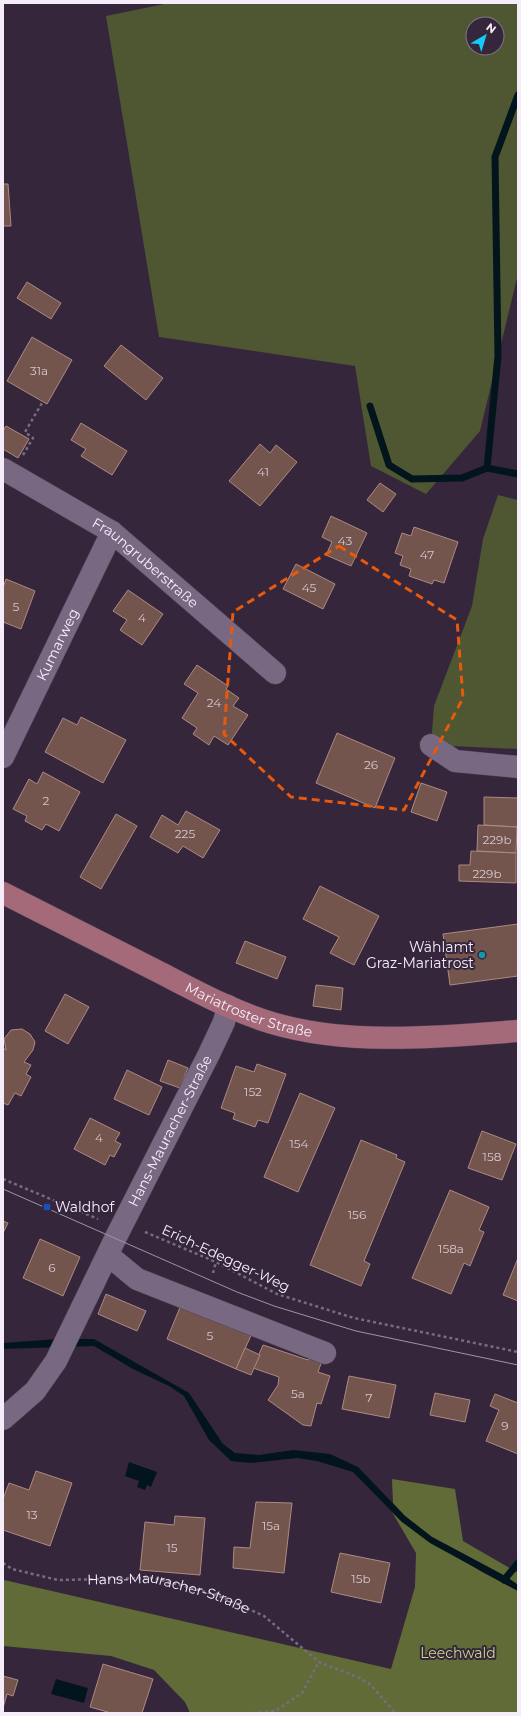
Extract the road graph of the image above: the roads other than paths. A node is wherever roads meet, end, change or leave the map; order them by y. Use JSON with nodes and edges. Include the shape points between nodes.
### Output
{"nodes":[{"id":1,"x":8,"y":472,"type":"edge"},
{"id":2,"x":112,"y":532,"type":"junction"},
{"id":3,"x":275,"y":674,"type":"dead end"},
{"id":4,"x":431,"y":745,"type":"dead end"},
{"id":5,"x":3,"y":757,"type":"edge"},
{"id":6,"x":518,"y":767,"type":"edge"},
{"id":7,"x":3,"y":893,"type":"edge"},
{"id":8,"x":228,"y":1006,"type":"junction"},
{"id":9,"x":518,"y":1031,"type":"edge"},
{"id":10,"x":108,"y":1255,"type":"junction"},
{"id":11,"x":325,"y":1353,"type":"dead end"},
{"id":12,"x":3,"y":1419,"type":"edge"}],
"edges":[{"from":1,"to":2,"type":"street","name":"Fraungruberstraße"},
{"from":2,"to":3,"type":"street","name":"Fraungruberstraße"},
{"from":2,"to":5,"type":"street","name":"Kumarweg"},
{"from":4,"to":6,"type":"street","via":[[456,761]]},
{"from":7,"to":8,"type":"main road","name":"Mariatroster Straße"},
{"from":8,"to":9,"type":"main road","name":"Mariatroster Straße","via":[[272,1023],[311,1032],[363,1038]]},
{"from":8,"to":10,"type":"street","name":"Hans-Mauracher-Straße","via":[[209,1054]]},
{"from":10,"to":11,"type":"street","via":[[137,1279]]},
{"from":10,"to":12,"type":"street","name":"Hans-Mauracher-Straße","via":[[56,1361],[35,1391]]}]}
